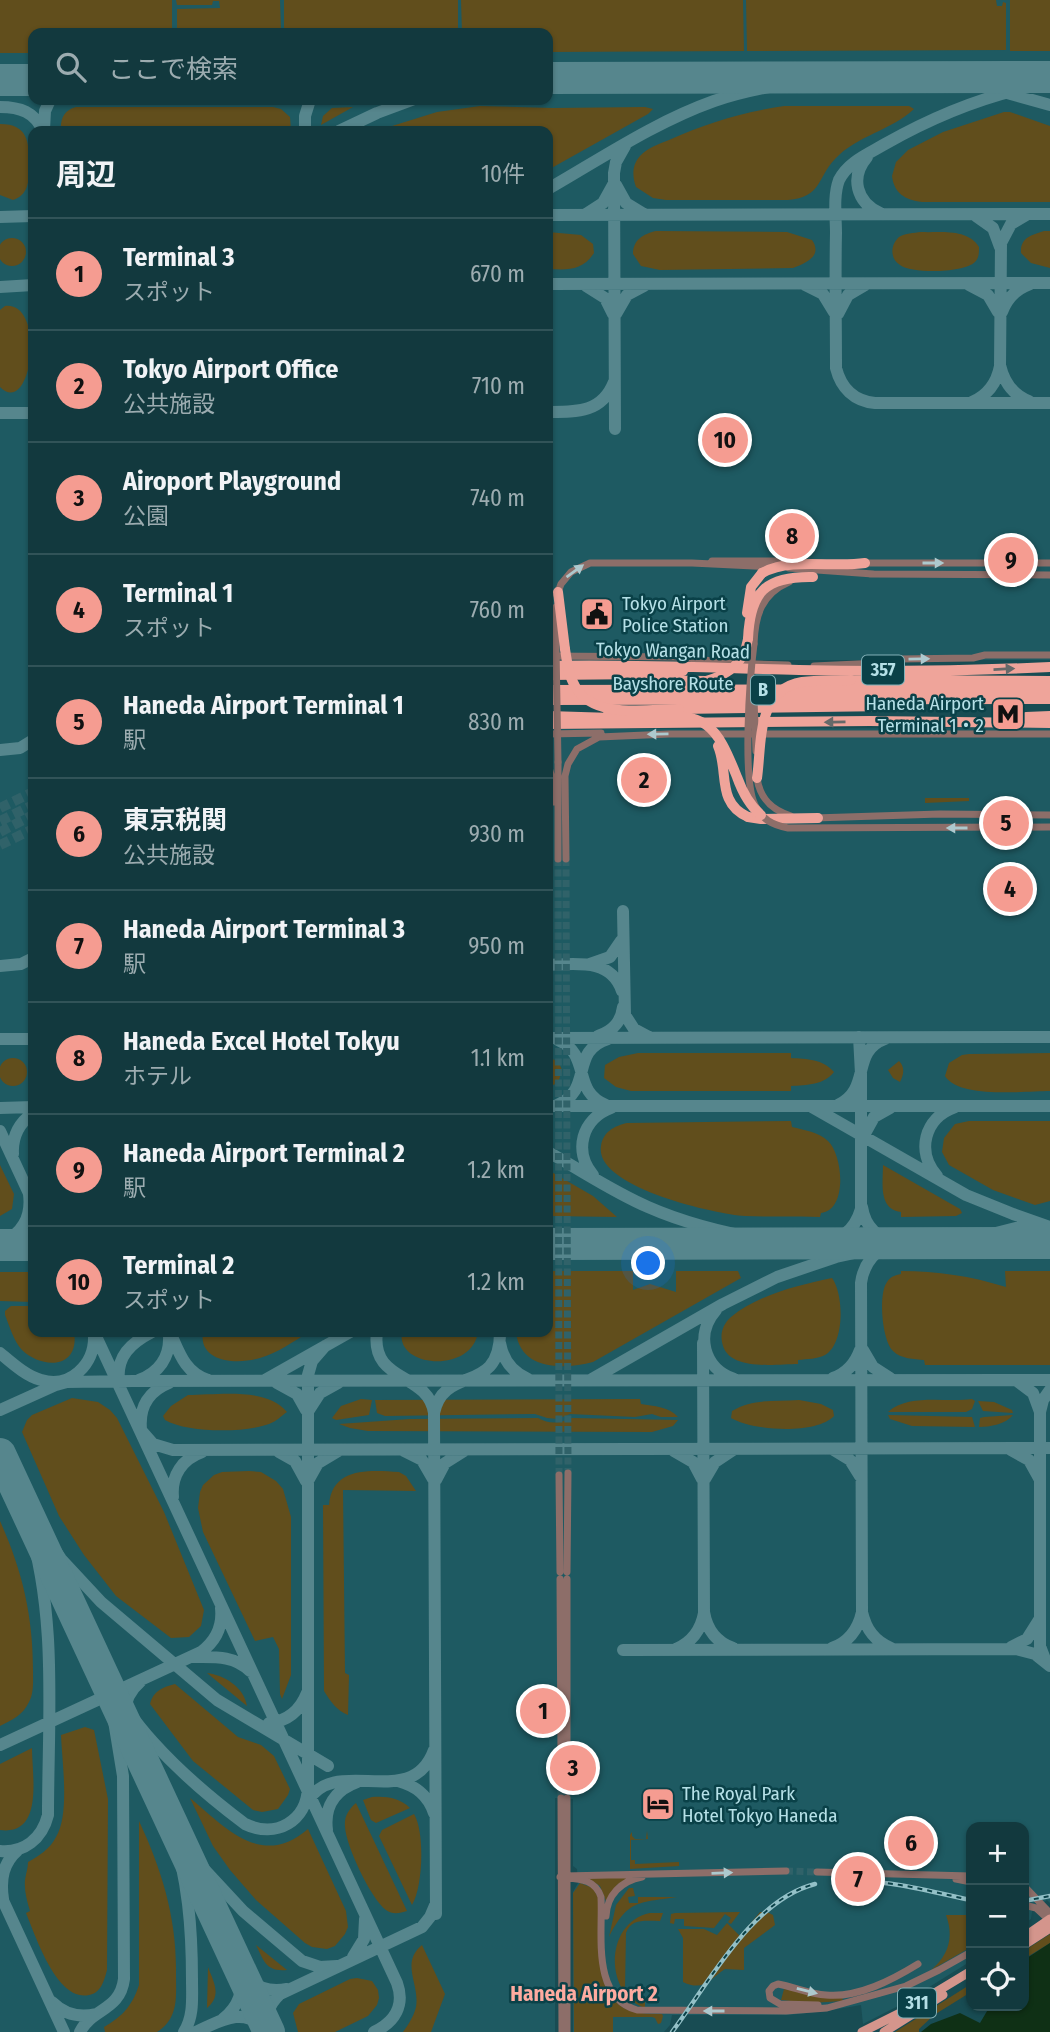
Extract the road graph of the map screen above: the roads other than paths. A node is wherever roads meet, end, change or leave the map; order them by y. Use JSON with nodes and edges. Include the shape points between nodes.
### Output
{"nodes":[{"id":1,"x":692,"y":563,"type":"junction"},
{"id":2,"x":865,"y":563,"type":"junction"},
{"id":3,"x":1050,"y":563,"type":"edge"},
{"id":4,"x":873,"y":574,"type":"junction"},
{"id":5,"x":1050,"y":575,"type":"edge"},
{"id":6,"x":813,"y":578,"type":"junction"},
{"id":7,"x":558,"y":592,"type":"joint"},
{"id":8,"x":748,"y":624,"type":"junction"},
{"id":9,"x":751,"y":641,"type":"junction"},
{"id":10,"x":561,"y":648,"type":"junction"},
{"id":11,"x":1050,"y":655,"type":"edge"},
{"id":12,"x":553,"y":656,"type":"edge"},
{"id":13,"x":553,"y":666,"type":"edge"},
{"id":14,"x":715,"y":667,"type":"junction"},
{"id":15,"x":1050,"y":667,"type":"edge"},
{"id":16,"x":553,"y":678,"type":"edge"},
{"id":17,"x":553,"y":678,"type":"edge"},
{"id":18,"x":1050,"y":681,"type":"edge"},
{"id":19,"x":1050,"y":689,"type":"edge"},
{"id":20,"x":553,"y":690,"type":"edge"},
{"id":21,"x":1050,"y":699,"type":"edge"},
{"id":22,"x":553,"y":700,"type":"edge"},
{"id":23,"x":977,"y":700,"type":"junction"},
{"id":24,"x":553,"y":714,"type":"edge"},
{"id":25,"x":553,"y":714,"type":"edge"},
{"id":26,"x":1050,"y":716,"type":"edge"},
{"id":27,"x":647,"y":717,"type":"junction"},
{"id":28,"x":659,"y":722,"type":"junction"},
{"id":29,"x":959,"y":723,"type":"junction"},
{"id":30,"x":1050,"y":723,"type":"edge"},
{"id":31,"x":553,"y":724,"type":"edge"},
{"id":32,"x":553,"y":734,"type":"edge"},
{"id":33,"x":1050,"y":734,"type":"edge"},
{"id":34,"x":626,"y":735,"type":"junction"},
{"id":35,"x":757,"y":778,"type":"junction"},
{"id":36,"x":553,"y":804,"type":"edge"},
{"id":37,"x":761,"y":815,"type":"junction"},
{"id":38,"x":1050,"y":815,"type":"edge"},
{"id":39,"x":818,"y":818,"type":"junction"},
{"id":40,"x":1050,"y":827,"type":"edge"},
{"id":41,"x":558,"y":844,"type":"junction"},
{"id":42,"x":563,"y":1474,"type":"tunnel mouth"},
{"id":43,"x":564,"y":1760,"type":"tunnel mouth"},
{"id":44,"x":564,"y":1798,"type":"tunnel mouth"},
{"id":45,"x":786,"y":1871,"type":"tunnel mouth"},
{"id":46,"x":817,"y":1872,"type":"tunnel mouth"},
{"id":47,"x":657,"y":1874,"type":"junction"},
{"id":48,"x":938,"y":1876,"type":"junction"},
{"id":49,"x":966,"y":1876,"type":"edge"},
{"id":50,"x":565,"y":1877,"type":"junction"},
{"id":51,"x":966,"y":1881,"type":"edge"},
{"id":52,"x":1029,"y":1893,"type":"edge"},
{"id":53,"x":1029,"y":1906,"type":"edge"},
{"id":54,"x":1050,"y":1920,"type":"edge"},
{"id":55,"x":1029,"y":1934,"type":"edge"},
{"id":56,"x":1029,"y":1940,"type":"edge"},
{"id":57,"x":966,"y":1955,"type":"edge"},
{"id":58,"x":918,"y":1964,"type":"dead end"},
{"id":59,"x":605,"y":1969,"type":"junction"},
{"id":60,"x":966,"y":1974,"type":"edge"},
{"id":61,"x":966,"y":1981,"type":"edge"},
{"id":62,"x":836,"y":2005,"type":"junction"},
{"id":63,"x":891,"y":2018,"type":"junction"},
{"id":64,"x":562,"y":2032,"type":"edge"},
{"id":65,"x":567,"y":2032,"type":"edge"},
{"id":66,"x":862,"y":2032,"type":"edge"},
{"id":67,"x":870,"y":2032,"type":"edge"},
{"id":68,"x":884,"y":2032,"type":"edge"}],
"edges":[{"from":1,"to":2,"type":"street","bridge":true},
{"from":1,"to":4,"type":"street"},
{"from":7,"to":1,"type":"street","one_way":true,"via":[[571,572],[590,563]]},
{"from":2,"to":3,"type":"street","one_way":true,"bridge":true},
{"from":2,"to":8,"type":"highway","bridge":true,"via":[[781,566],[762,573],[749,593]]},
{"from":4,"to":5,"type":"street"},
{"from":4,"to":6,"type":"street"},
{"from":6,"to":8,"type":"highway","via":[[782,579],[768,585],[753,603]]},
{"from":6,"to":9,"type":"street","via":[[783,585],[769,594],[759,610]]},
{"from":7,"to":10,"type":"highway"},
{"from":8,"to":9,"type":"highway"},
{"from":9,"to":16,"type":"highway","bridge":true,"via":[[737,666],[715,679]]},
{"from":9,"to":35,"type":"street","bridge":true},
{"from":9,"to":37,"type":"street","bridge":true,"via":[[750,786]]},
{"from":10,"to":23,"type":"highway","bridge":true,"via":[[582,696],[595,705],[616,709],[847,708]]},
{"from":10,"to":41,"type":"street","bridge":true},
{"from":12,"to":11,"type":"street","one_way":true,"via":[[680,657],[821,666]]},
{"from":13,"to":14,"type":"highway","name":"Tokyo Wangan Road","number":"357"},
{"from":14,"to":15,"type":"highway","name":"Tokyo Wangan Road","number":"357","one_way":true},
{"from":14,"to":17,"type":"highway"},
{"from":18,"to":35,"type":"highway","bridge":true,"via":[[851,680],[790,685],[775,696],[763,722]]},
{"from":19,"to":20,"type":"highway","name":"Bayshore Route","number":"B"},
{"from":21,"to":23,"type":"highway","name":"Bayshore Route","number":"B"},
{"from":22,"to":23,"type":"highway","name":"Bayshore Route","number":"B"},
{"from":24,"to":27,"type":"highway"},
{"from":25,"to":28,"type":"highway"},
{"from":26,"to":29,"type":"highway"},
{"from":27,"to":37,"type":"highway","bridge":true,"via":[[689,717],[711,728],[722,741],[749,802]]},
{"from":27,"to":39,"type":"highway","bridge":true,"via":[[694,723],[711,734],[720,750],[728,800],[737,811],[761,819]]},
{"from":29,"to":28,"type":"highway","one_way":true},
{"from":28,"to":31,"type":"highway"},
{"from":29,"to":30,"type":"highway"},
{"from":32,"to":34,"type":"street"},
{"from":33,"to":34,"type":"street","one_way":true},
{"from":34,"to":41,"type":"street","via":[[593,738],[570,759],[565,776],[562,859]]},
{"from":35,"to":39,"type":"street","via":[[764,799],[777,811]]},
{"from":36,"to":41,"type":"street"},
{"from":40,"to":37,"type":"street","one_way":true,"bridge":true,"via":[[788,828]]},
{"from":38,"to":39,"type":"street"},
{"from":42,"to":43,"type":"street"},
{"from":44,"to":50,"type":"street"},
{"from":47,"to":45,"type":"street","one_way":true},
{"from":46,"to":48,"type":"street"},
{"from":47,"to":50,"type":"street"},
{"from":47,"to":59,"type":"street","via":[[628,1881],[610,1898]]},
{"from":48,"to":49,"type":"street"},
{"from":48,"to":51,"type":"street"},
{"from":50,"to":59,"type":"street","via":[[589,1881],[599,1891]]},
{"from":50,"to":64,"type":"street"},
{"from":50,"to":65,"type":"street"},
{"from":52,"to":54,"type":"street"},
{"from":53,"to":54,"type":"street"},
{"from":54,"to":55,"type":"main road"},
{"from":54,"to":56,"type":"main road"},
{"from":57,"to":62,"type":"street","via":[[906,1986]]},
{"from":62,"to":58,"type":"street","one_way":true,"via":[[776,2003],[769,1991],[778,1984],[828,1995],[852,1992]]},
{"from":62,"to":59,"type":"street","one_way":true,"via":[[786,2011],[642,2011],[615,1997]]},
{"from":60,"to":63,"type":"main road","number":"311"},
{"from":61,"to":68,"type":"main road","number":"311"},
{"from":63,"to":66,"type":"main road","number":"311"},
{"from":63,"to":67,"type":"main road"}]}
